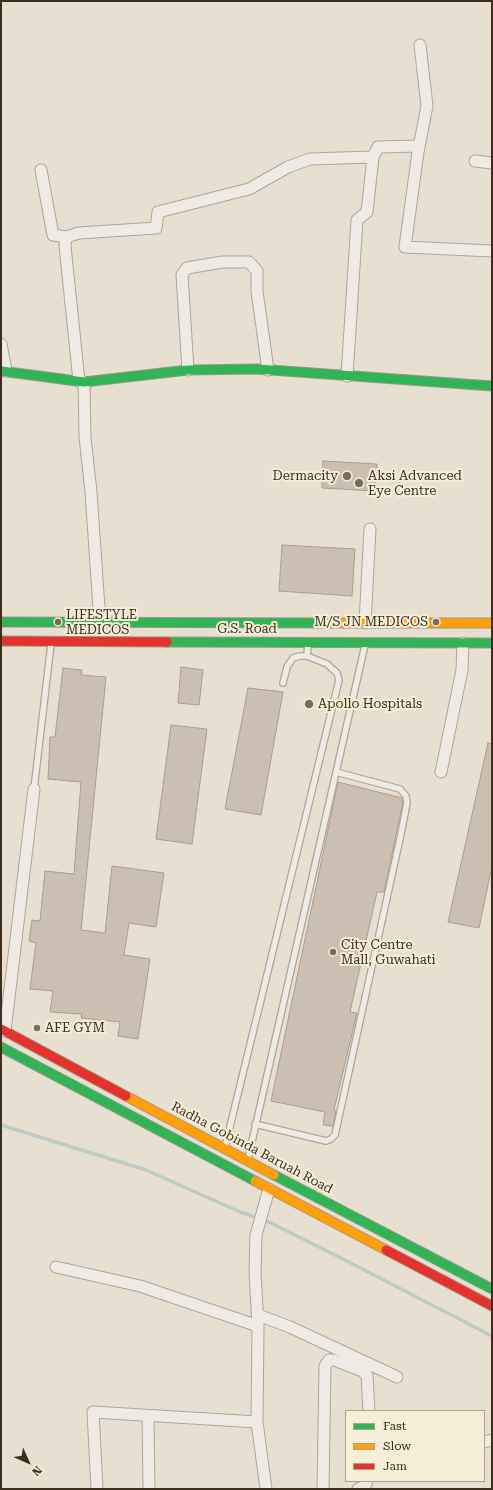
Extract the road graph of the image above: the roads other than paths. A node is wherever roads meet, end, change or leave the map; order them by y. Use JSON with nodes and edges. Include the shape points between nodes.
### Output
{"nodes":[{"id":1,"x":420,"y":45,"type":"dead end"},
{"id":2,"x":420,"y":146,"type":"junction"},
{"id":3,"x":373,"y":157,"type":"junction"},
{"id":4,"x":475,"y":161,"type":"dead end"},
{"id":5,"x":492,"y":163,"type":"edge"},
{"id":6,"x":41,"y":170,"type":"dead end"},
{"id":7,"x":66,"y":237,"type":"junction"},
{"id":8,"x":492,"y":251,"type":"edge"},
{"id":9,"x":1,"y":344,"type":"edge"},
{"id":10,"x":188,"y":370,"type":"junction"},
{"id":11,"x":268,"y":370,"type":"junction"},
{"id":12,"x":3,"y":371,"type":"edge"},
{"id":13,"x":347,"y":376,"type":"junction"},
{"id":14,"x":81,"y":381,"type":"junction"},
{"id":15,"x":492,"y":386,"type":"edge"},
{"id":16,"x":370,"y":529,"type":"dead end"},
{"id":17,"x":1,"y":622,"type":"edge"},
{"id":18,"x":100,"y":623,"type":"junction"},
{"id":19,"x":365,"y":623,"type":"junction"},
{"id":20,"x":492,"y":623,"type":"edge"},
{"id":21,"x":1,"y":641,"type":"edge"},
{"id":22,"x":51,"y":641,"type":"junction"},
{"id":23,"x":308,"y":643,"type":"junction"},
{"id":24,"x":365,"y":643,"type":"junction"},
{"id":25,"x":463,"y":643,"type":"junction"},
{"id":26,"x":492,"y":643,"type":"edge"},
{"id":27,"x":318,"y":651,"type":"junction"},
{"id":28,"x":307,"y":656,"type":"junction"},
{"id":29,"x":283,"y":683,"type":"dead end"},
{"id":30,"x":336,"y":772,"type":"junction"},
{"id":31,"x":441,"y":772,"type":"dead end"},
{"id":32,"x":34,"y":789,"type":"joint"},
{"id":33,"x":3,"y":1030,"type":"edge"},
{"id":34,"x":1,"y":1047,"type":"edge"},
{"id":35,"x":255,"y":1124,"type":"junction"},
{"id":36,"x":224,"y":1149,"type":"junction"},
{"id":37,"x":248,"y":1161,"type":"junction"},
{"id":38,"x":270,"y":1190,"type":"junction"},
{"id":39,"x":56,"y":1267,"type":"dead end"},
{"id":40,"x":492,"y":1289,"type":"edge"},
{"id":41,"x":492,"y":1306,"type":"edge"},
{"id":42,"x":258,"y":1320,"type":"junction"},
{"id":43,"x":397,"y":1377,"type":"dead end"},
{"id":44,"x":369,"y":1410,"type":"edge"},
{"id":45,"x":148,"y":1416,"type":"junction"},
{"id":46,"x":257,"y":1422,"type":"junction"},
{"id":47,"x":367,"y":1482,"type":"edge"},
{"id":48,"x":96,"y":1489,"type":"edge"},
{"id":49,"x":149,"y":1489,"type":"edge"},
{"id":50,"x":266,"y":1489,"type":"edge"},
{"id":51,"x":323,"y":1489,"type":"edge"},
{"id":52,"x":358,"y":1489,"type":"edge"}],
"edges":[{"from":1,"to":2,"type":"street","via":[[427,106]]},
{"from":2,"to":3,"type":"street","via":[[378,147]]},
{"from":2,"to":8,"type":"street","via":[[405,247]]},
{"from":3,"to":7,"type":"street","via":[[310,158],[249,189],[158,212],[156,228],[79,233]]},
{"from":3,"to":13,"type":"street","via":[[367,212],[357,220]]},
{"from":4,"to":5,"type":"street"},
{"from":6,"to":7,"type":"street","via":[[53,235]]},
{"from":7,"to":14,"type":"street"},
{"from":9,"to":12,"type":"street"},
{"from":10,"to":11,"type":"main road"},
{"from":10,"to":11,"type":"street","via":[[182,275],[187,268],[223,262],[249,262],[256,271]]},
{"from":10,"to":14,"type":"main road"},
{"from":11,"to":13,"type":"main road"},
{"from":12,"to":14,"type":"main road"},
{"from":13,"to":15,"type":"main road"},
{"from":14,"to":18,"type":"street"},
{"from":16,"to":19,"type":"street"},
{"from":17,"to":18,"type":"main road","name":"G.S. Road"},
{"from":18,"to":19,"type":"main road","name":"G.S. Road"},
{"from":19,"to":20,"type":"main road","name":"G.S. Road"},
{"from":21,"to":22,"type":"main road","name":"G.S. Road"},
{"from":22,"to":23,"type":"main road","name":"G.S. Road"},
{"from":22,"to":32,"type":"lane"},
{"from":23,"to":27,"type":"main road","name":"G.S. Road"},
{"from":23,"to":28,"type":"lane"},
{"from":24,"to":25,"type":"main road","name":"G.S. Road"},
{"from":24,"to":27,"type":"main road","name":"G.S. Road"},
{"from":24,"to":30,"type":"lane"},
{"from":25,"to":26,"type":"main road","name":"G.S. Road"},
{"from":25,"to":31,"type":"street","via":[[462,670]]},
{"from":27,"to":28,"type":"lane"},
{"from":27,"to":36,"type":"lane","via":[[337,673],[339,680]]},
{"from":28,"to":29,"type":"lane","via":[[293,658],[287,667]]},
{"from":30,"to":35,"type":"lane"},
{"from":30,"to":35,"type":"lane","via":[[400,789],[406,796],[407,803],[335,1135],[326,1141]]},
{"from":32,"to":33,"type":"street"},
{"from":33,"to":36,"type":"main road","name":"Radha Gobinda Baruah Road"},
{"from":34,"to":38,"type":"main road"},
{"from":35,"to":37,"type":"lane"},
{"from":36,"to":37,"type":"main road","name":"Radha Gobinda Baruah Road"},
{"from":37,"to":40,"type":"main road","name":"Radha Gobinda Baruah Road"},
{"from":38,"to":41,"type":"main road"},
{"from":38,"to":42,"type":"street","via":[[256,1235]]},
{"from":39,"to":42,"type":"street","via":[[140,1286]]},
{"from":42,"to":43,"type":"street","via":[[290,1328]]},
{"from":42,"to":46,"type":"street"},
{"from":44,"to":51,"type":"street","via":[[367,1375],[329,1360],[325,1366]]},
{"from":45,"to":46,"type":"street"},
{"from":45,"to":48,"type":"street","via":[[93,1412]]},
{"from":45,"to":49,"type":"street"},
{"from":46,"to":50,"type":"street"},
{"from":47,"to":52,"type":"street","via":[[365,1486]]}]}
